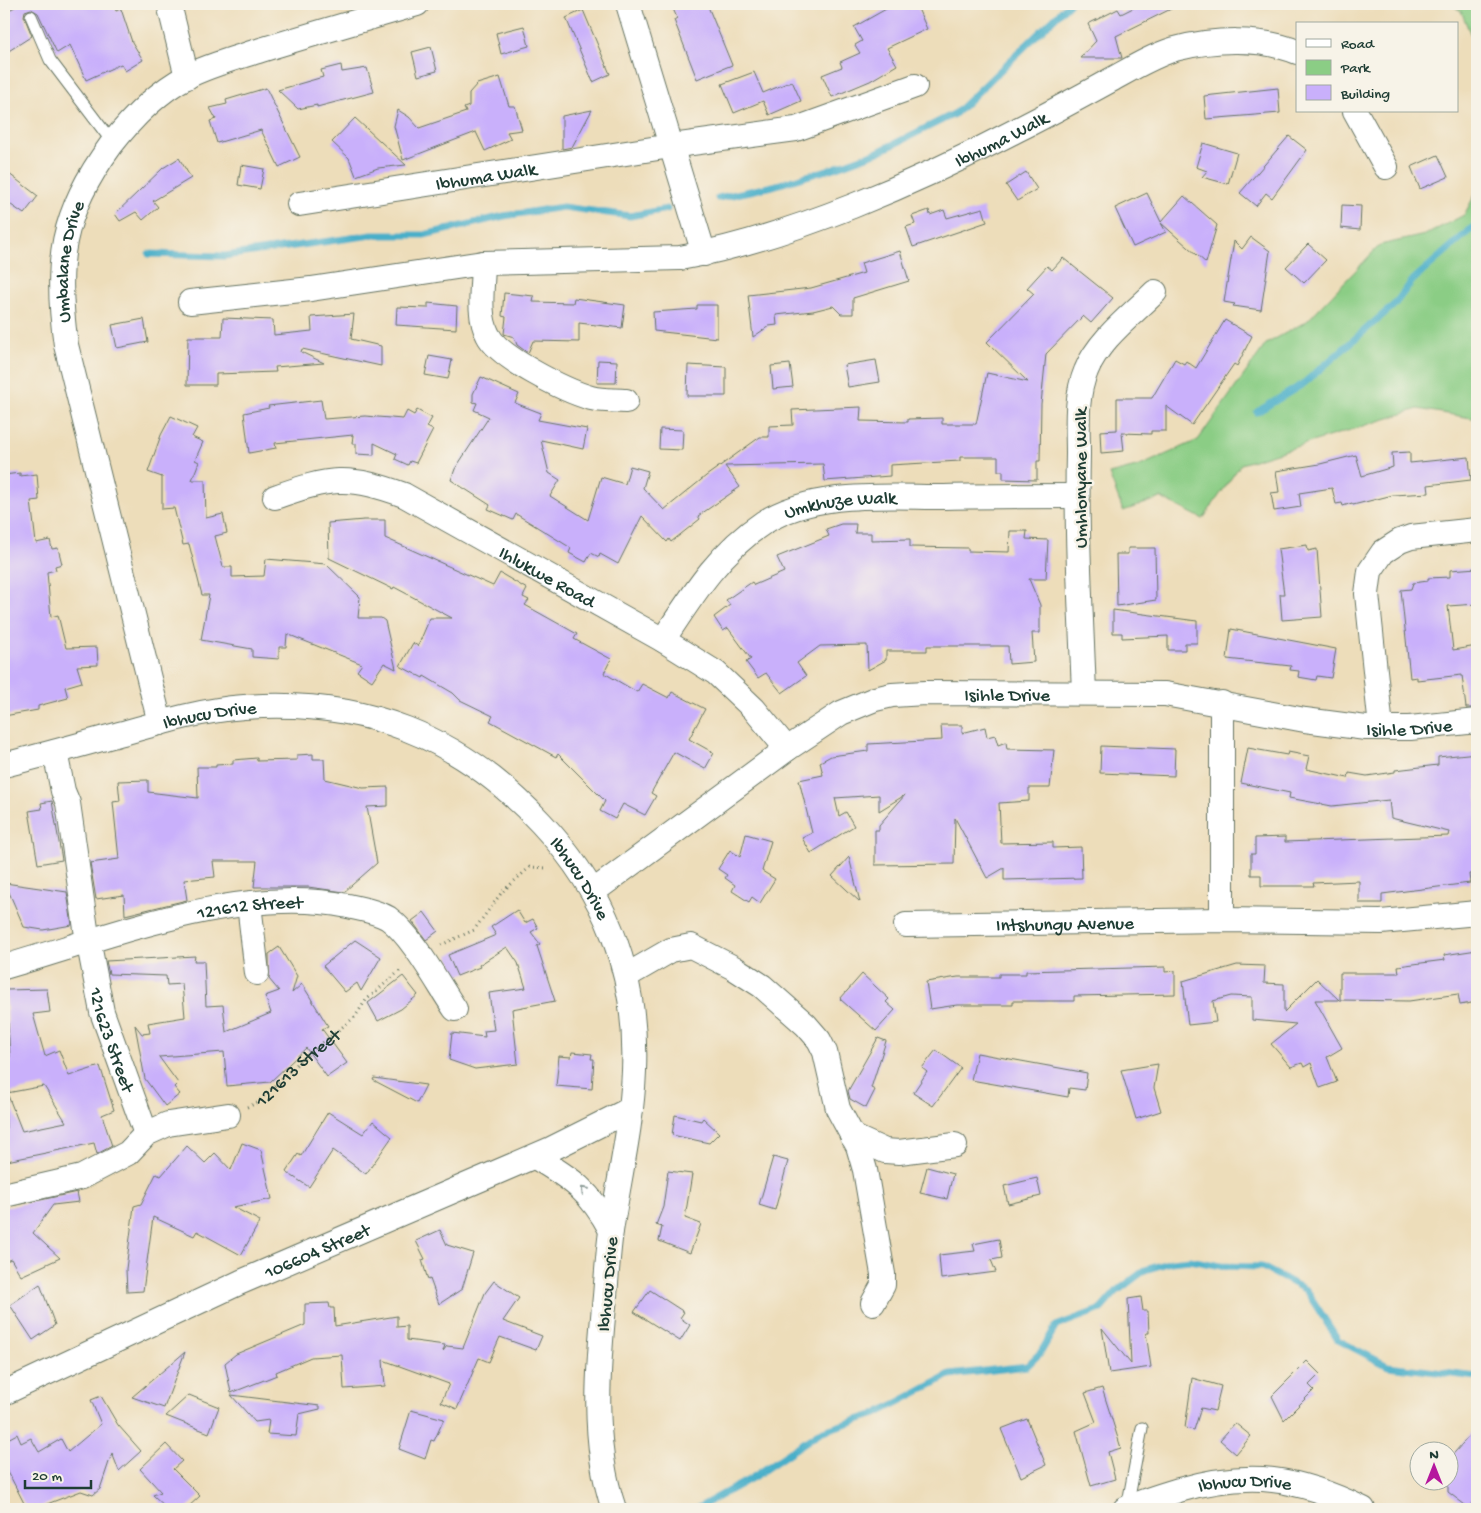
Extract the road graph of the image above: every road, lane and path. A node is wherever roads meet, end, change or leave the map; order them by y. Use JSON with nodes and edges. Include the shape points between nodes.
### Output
{"nodes":[{"id":1,"x":169,"y":4,"type":"edge"},
{"id":2,"x":417,"y":4,"type":"edge"},
{"id":3,"x":628,"y":4,"type":"edge"},
{"id":4,"x":31,"y":16,"type":"dead end"},
{"id":5,"x":1296,"y":52,"type":"edge"},
{"id":6,"x":187,"y":77,"type":"junction"},
{"id":7,"x":915,"y":86,"type":"dead end"},
{"id":8,"x":1357,"y":112,"type":"edge"},
{"id":9,"x":113,"y":143,"type":"junction"},
{"id":10,"x":671,"y":146,"type":"junction"},
{"id":11,"x":1386,"y":167,"type":"dead end"},
{"id":12,"x":300,"y":204,"type":"dead end"},
{"id":13,"x":704,"y":254,"type":"junction"},
{"id":14,"x":483,"y":263,"type":"junction"},
{"id":15,"x":1155,"y":292,"type":"dead end"},
{"id":16,"x":190,"y":302,"type":"dead end"},
{"id":17,"x":626,"y":401,"type":"dead end"},
{"id":18,"x":275,"y":496,"type":"dead end"},
{"id":19,"x":1077,"y":496,"type":"junction"},
{"id":20,"x":1477,"y":530,"type":"edge"},
{"id":21,"x":664,"y":640,"type":"junction"},
{"id":22,"x":1084,"y":693,"type":"junction"},
{"id":23,"x":1222,"y":703,"type":"junction"},
{"id":24,"x":1477,"y":721,"type":"edge"},
{"id":25,"x":160,"y":723,"type":"junction"},
{"id":26,"x":1381,"y":728,"type":"junction"},
{"id":27,"x":787,"y":750,"type":"junction"},
{"id":28,"x":55,"y":752,"type":"junction"},
{"id":29,"x":4,"y":765,"type":"edge"},
{"id":30,"x":547,"y":868,"type":"dead end"},
{"id":31,"x":594,"y":891,"type":"junction"},
{"id":32,"x":249,"y":904,"type":"junction"},
{"id":33,"x":1477,"y":913,"type":"edge"},
{"id":34,"x":1222,"y":920,"type":"junction"},
{"id":35,"x":906,"y":925,"type":"dead end"},
{"id":36,"x":90,"y":943,"type":"junction"},
{"id":37,"x":419,"y":954,"type":"junction"},
{"id":38,"x":4,"y":967,"type":"edge"},
{"id":39,"x":257,"y":973,"type":"dead end"},
{"id":40,"x":626,"y":976,"type":"junction"},
{"id":41,"x":455,"y":1009,"type":"dead end"},
{"id":42,"x":631,"y":1109,"type":"junction"},
{"id":43,"x":228,"y":1115,"type":"joint"},
{"id":44,"x":146,"y":1134,"type":"junction"},
{"id":45,"x":852,"y":1136,"type":"junction"},
{"id":46,"x":955,"y":1145,"type":"dead end"},
{"id":47,"x":535,"y":1157,"type":"junction"},
{"id":48,"x":4,"y":1195,"type":"edge"},
{"id":49,"x":611,"y":1230,"type":"junction"},
{"id":50,"x":873,"y":1303,"type":"dead end"},
{"id":51,"x":4,"y":1393,"type":"edge"},
{"id":52,"x":1142,"y":1428,"type":"dead end"},
{"id":53,"x":614,"y":1509,"type":"edge"},
{"id":54,"x":1126,"y":1509,"type":"edge"},
{"id":55,"x":1363,"y":1509,"type":"edge"}],
"edges":[{"from":1,"to":6,"type":"street"},
{"from":2,"to":6,"type":"street","name":"Umbalane Drive","via":[[286,42]]},
{"from":3,"to":10,"type":"street"},
{"from":4,"to":9,"type":"lane","via":[[50,60]]},
{"from":5,"to":13,"type":"street","name":"Ibhuma Walk","via":[[1283,46],[1252,42],[1204,44],[1172,50],[997,141],[900,185],[825,216]]},
{"from":6,"to":9,"type":"street","name":"Umbalane Drive","via":[[150,103]]},
{"from":7,"to":10,"type":"street","name":"Ibhuma Walk","via":[[796,130]]},
{"from":8,"to":11,"type":"street"},
{"from":9,"to":25,"type":"street","name":"Umbalane Drive","via":[[81,191],[69,219],[62,252],[61,310],[66,345]]},
{"from":10,"to":12,"type":"street","name":"Ibhuma Walk"},
{"from":10,"to":13,"type":"street"},
{"from":13,"to":14,"type":"street","name":"Ibhuma Walk","via":[[680,258]]},
{"from":14,"to":16,"type":"street","name":"Ibhuma Walk","via":[[311,289]]},
{"from":14,"to":17,"type":"street","via":[[482,314],[487,334],[494,344],[562,386],[592,398]]},
{"from":15,"to":19,"type":"street","name":"Umhlonyane Walk","via":[[1108,339],[1086,371],[1079,402]]},
{"from":18,"to":21,"type":"street","name":"Ihlukwe Road","via":[[326,481],[357,481],[404,495]]},
{"from":19,"to":21,"type":"street","name":"Umkhuze Walk","via":[[878,497],[805,505],[763,523],[720,560],[704,578]]},
{"from":19,"to":22,"type":"street","name":"Umhlonyane Walk"},
{"from":20,"to":26,"type":"street","via":[[1410,537],[1383,552],[1370,570],[1366,594]]},
{"from":21,"to":27,"type":"street","name":"Ihlukwe Road","via":[[716,673],[754,709]]},
{"from":22,"to":23,"type":"street","name":"Isihle Drive","via":[[1165,694]]},
{"from":22,"to":27,"type":"street","name":"Isihle Drive","via":[[892,695],[841,713]]},
{"from":23,"to":26,"type":"street","name":"Isihle Drive","via":[[1348,727]]},
{"from":23,"to":34,"type":"street"},
{"from":24,"to":26,"type":"street","name":"Isihle Drive"},
{"from":25,"to":28,"type":"street","name":"Ibhucu Drive"},
{"from":25,"to":31,"type":"street","name":"Ibhucu Drive","via":[[215,710],[300,706],[356,713],[416,732],[473,762],[516,796],[562,844]]},
{"from":27,"to":31,"type":"street","name":"Isihle Drive"},
{"from":28,"to":29,"type":"street","name":"Ibhucu Drive"},
{"from":28,"to":36,"type":"street","name":"121623 Street","via":[[68,803]]},
{"from":30,"to":37,"type":"path","name":"121613 Street","via":[[530,867],[502,892],[474,930]]},
{"from":31,"to":40,"type":"street","name":"Ibhucu Drive","via":[[609,921]]},
{"from":32,"to":36,"type":"street","name":"121612 Street","via":[[188,913]]},
{"from":32,"to":37,"type":"street","name":"121612 Street","via":[[316,901],[368,910],[398,927]]},
{"from":32,"to":39,"type":"street"},
{"from":33,"to":34,"type":"street","name":"Intshungu Avenue","via":[[1381,922]]},
{"from":34,"to":35,"type":"street","name":"Intshungu Avenue"},
{"from":36,"to":38,"type":"street","name":"121612 Street"},
{"from":36,"to":44,"type":"street","name":"121623 Street","via":[[102,1012]]},
{"from":37,"to":41,"type":"street","name":"121612 Street"},
{"from":37,"to":43,"type":"path","name":"121613 Street","via":[[366,1000],[355,1017],[301,1060],[257,1103]]},
{"from":40,"to":42,"type":"street","name":"Ibhucu Drive","via":[[635,1032]]},
{"from":40,"to":45,"type":"street","via":[[671,950],[685,946],[701,950],[762,986],[806,1025],[822,1046],[838,1109]]},
{"from":42,"to":47,"type":"street","name":"106604 Street"},
{"from":42,"to":49,"type":"street","name":"Ibhucu Drive"},
{"from":43,"to":44,"type":"street","via":[[168,1124]]},
{"from":44,"to":48,"type":"street","via":[[128,1153],[82,1177]]},
{"from":45,"to":46,"type":"street","via":[[885,1151]]},
{"from":45,"to":50,"type":"street","via":[[865,1170],[883,1274],[883,1285]]},
{"from":49,"to":47,"type":"street","one_way":true,"via":[[600,1209],[578,1184]]},
{"from":47,"to":51,"type":"street","name":"106604 Street","via":[[241,1282]]},
{"from":49,"to":53,"type":"street","name":"Ibhucu Drive","via":[[600,1346],[598,1410]]},
{"from":52,"to":54,"type":"lane"},
{"from":54,"to":55,"type":"street","name":"Ibhucu Drive","via":[[1198,1485],[1247,1478],[1270,1479],[1312,1488]]}]}
